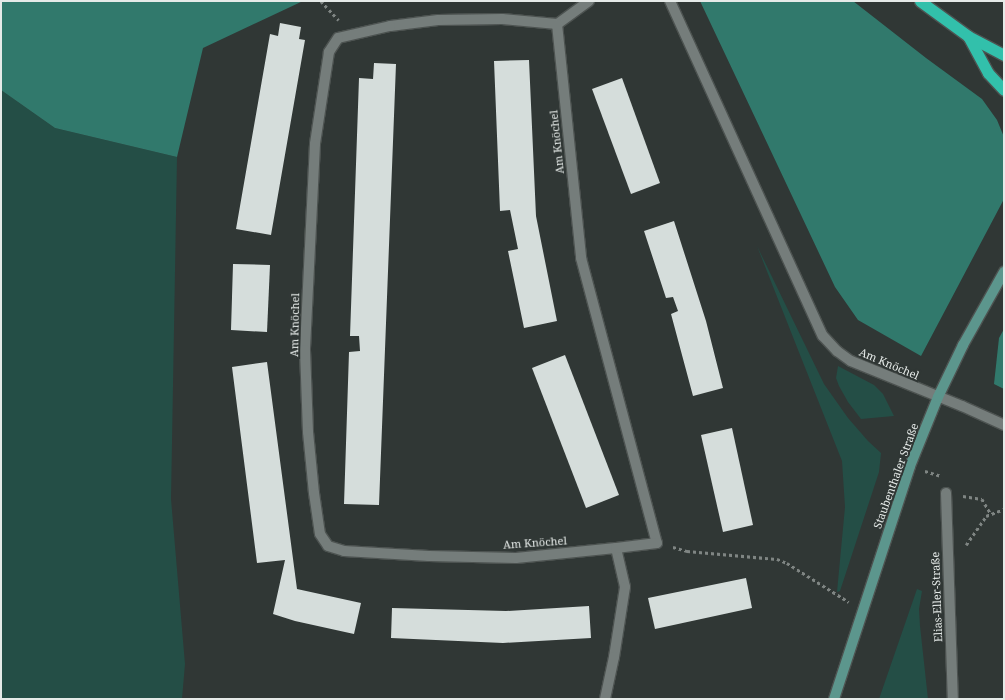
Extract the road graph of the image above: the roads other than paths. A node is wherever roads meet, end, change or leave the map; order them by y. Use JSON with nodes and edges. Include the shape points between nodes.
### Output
{"nodes":[{"id":1,"x":589,"y":1,"type":"edge"},
{"id":2,"x":670,"y":1,"type":"edge"},
{"id":3,"x":920,"y":1,"type":"edge"},
{"id":4,"x":557,"y":24,"type":"junction"},
{"id":5,"x":968,"y":36,"type":"junction"},
{"id":6,"x":1004,"y":55,"type":"edge"},
{"id":7,"x":1004,"y":90,"type":"edge"},
{"id":8,"x":1004,"y":272,"type":"edge"},
{"id":9,"x":938,"y":397,"type":"junction"},
{"id":10,"x":1004,"y":425,"type":"edge"},
{"id":11,"x":946,"y":493,"type":"road end"},
{"id":12,"x":616,"y":548,"type":"junction"},
{"id":13,"x":605,"y":699,"type":"edge"},
{"id":14,"x":834,"y":699,"type":"edge"},
{"id":15,"x":953,"y":699,"type":"edge"}],
"edges":[{"from":1,"to":4,"type":"street"},
{"from":2,"to":9,"type":"street","name":"Am Knöchel","via":[[823,336],[851,361]]},
{"from":3,"to":5,"type":"highway"},
{"from":4,"to":12,"type":"street","name":"Am Knöchel","via":[[581,258],[657,543]]},
{"from":4,"to":12,"type":"street","name":"Am Knöchel","via":[[502,19],[438,20],[390,26],[338,38],[329,52],[315,144],[305,350],[308,432],[314,493],[320,534],[328,546],[344,551],[516,558]]},
{"from":5,"to":6,"type":"highway"},
{"from":5,"to":7,"type":"highway","via":[[988,73]]},
{"from":8,"to":9,"type":"main road","name":"Staubenthaler Straße","via":[[963,345]]},
{"from":9,"to":10,"type":"street","name":"Am Knöchel"},
{"from":9,"to":14,"type":"main road","name":"Staubenthaler Straße","via":[[910,466]]},
{"from":11,"to":15,"type":"street","name":"Elias-Eller-Straße"},
{"from":12,"to":13,"type":"street","via":[[625,587]]}]}
